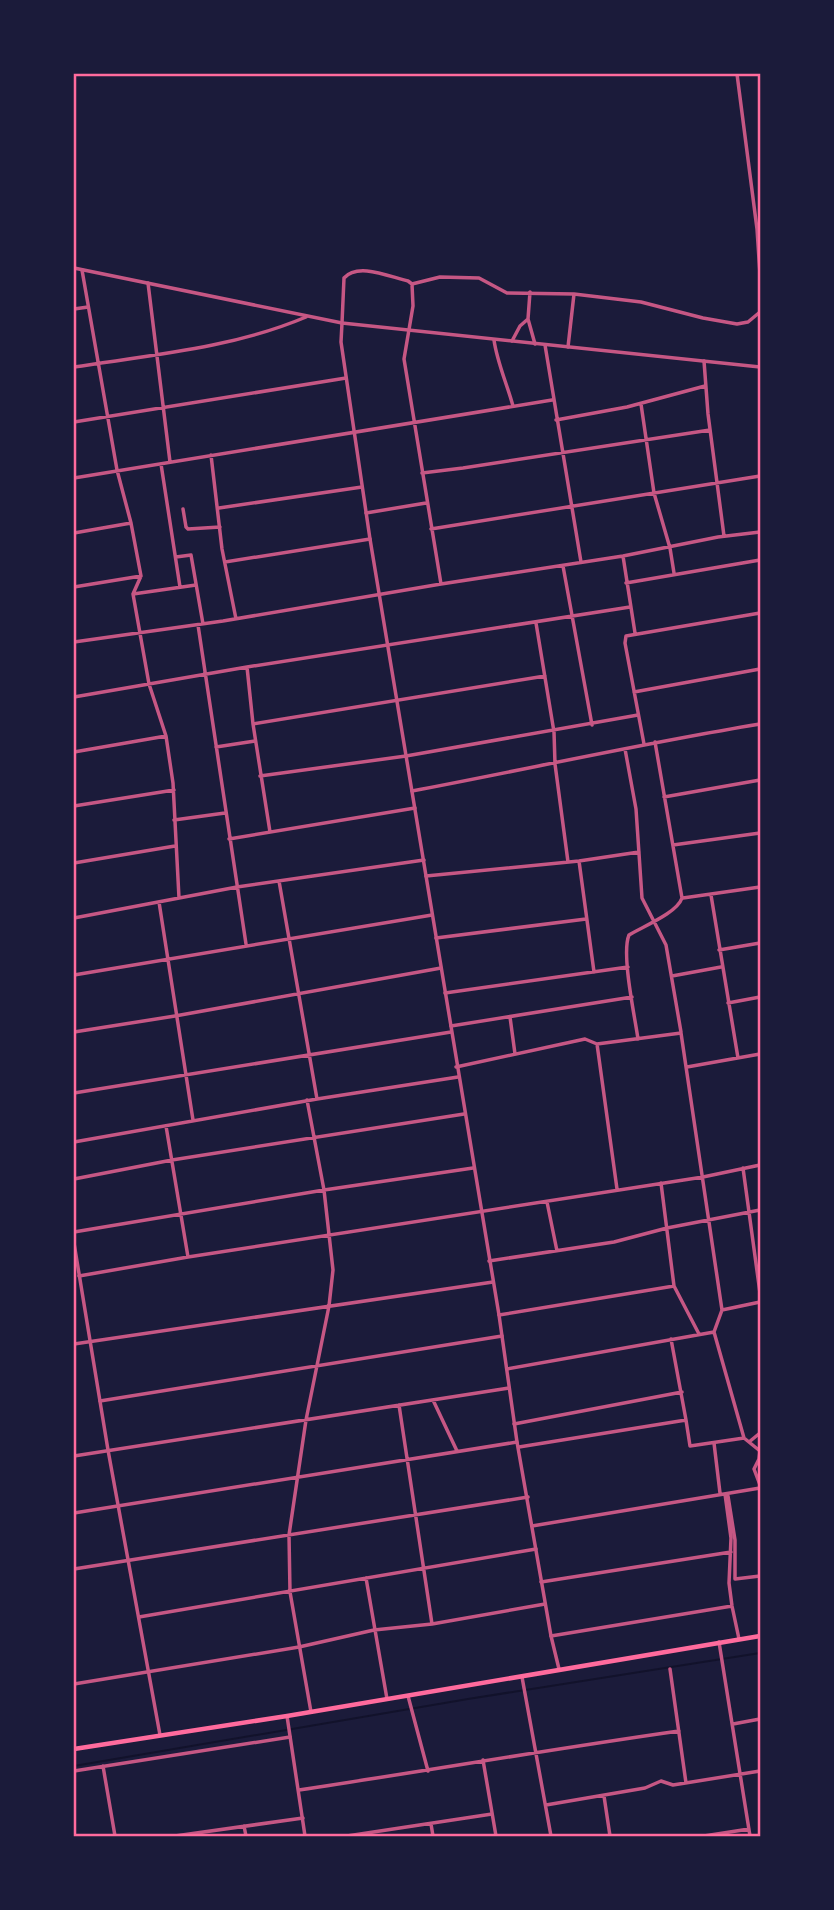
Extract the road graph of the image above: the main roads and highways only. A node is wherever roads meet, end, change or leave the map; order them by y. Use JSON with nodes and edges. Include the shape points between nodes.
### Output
{"nodes":[{"id":1,"x":761,"y":1636,"type":"edge"},
{"id":2,"x":74,"y":1749,"type":"edge"}],
"edges":[{"from":1,"to":2,"type":"main road"}]}
